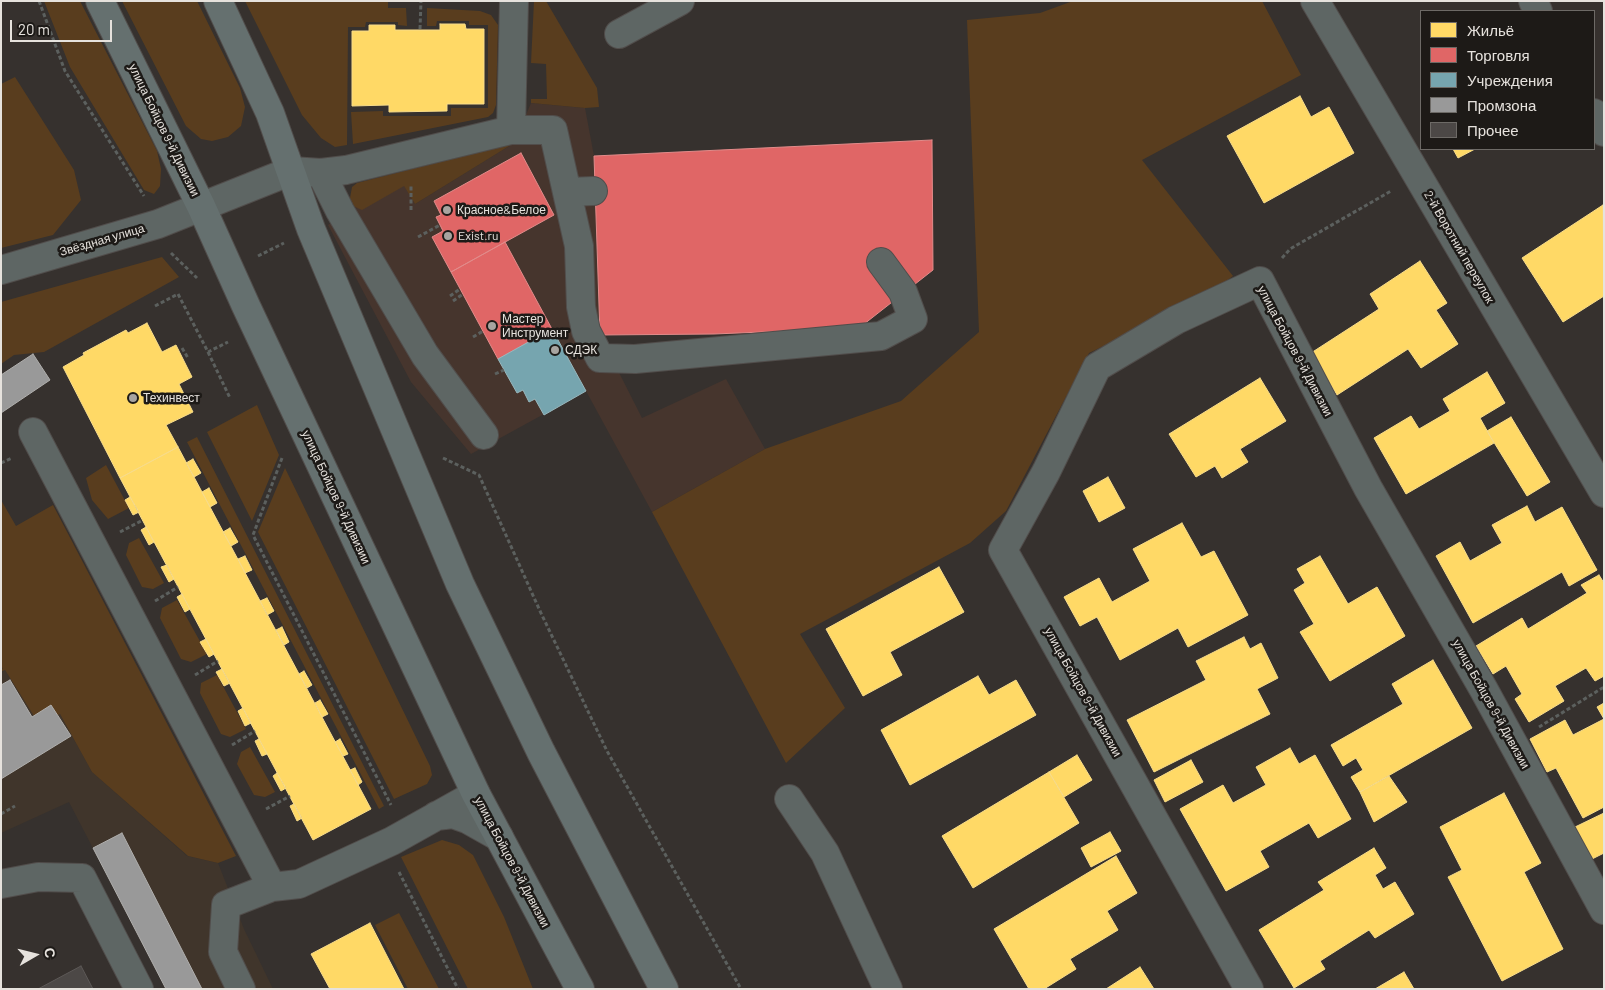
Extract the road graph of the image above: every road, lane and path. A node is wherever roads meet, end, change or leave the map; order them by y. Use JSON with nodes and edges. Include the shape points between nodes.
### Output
{"nodes":[{"id":1,"x":39,"y":1,"type":"edge"},
{"id":2,"x":100,"y":1,"type":"edge"},
{"id":3,"x":218,"y":1,"type":"edge"},
{"id":4,"x":421,"y":1,"type":"edge"},
{"id":5,"x":514,"y":1,"type":"edge"},
{"id":6,"x":680,"y":1,"type":"edge"},
{"id":7,"x":1315,"y":1,"type":"edge"},
{"id":8,"x":420,"y":29,"type":"dead end"},
{"id":9,"x":619,"y":34,"type":"dead end"},
{"id":10,"x":1595,"y":115,"type":"edge"},
{"id":11,"x":511,"y":130,"type":"junction"},
{"id":12,"x":1604,"y":132,"type":"edge"},
{"id":13,"x":291,"y":171,"type":"junction"},
{"id":14,"x":321,"y":173,"type":"junction"},
{"id":15,"x":1417,"y":175,"type":"junction"},
{"id":16,"x":412,"y":181,"type":"dead end"},
{"id":17,"x":201,"y":206,"type":"junction"},
{"id":18,"x":411,"y":210,"type":"dead end"},
{"id":19,"x":158,"y":224,"type":"junction"},
{"id":20,"x":440,"y":224,"type":"dead end"},
{"id":21,"x":418,"y":237,"type":"dead end"},
{"id":22,"x":881,"y":262,"type":"dead end"},
{"id":23,"x":1,"y":270,"type":"edge"},
{"id":24,"x":1260,"y":281,"type":"junction"},
{"id":25,"x":201,"y":287,"type":"dead end"},
{"id":26,"x":460,"y":289,"type":"dead end"},
{"id":27,"x":463,"y":294,"type":"dead end"},
{"id":28,"x":450,"y":296,"type":"dead end"},
{"id":29,"x":453,"y":302,"type":"dead end"},
{"id":30,"x":155,"y":306,"type":"dead end"},
{"id":31,"x":483,"y":331,"type":"dead end"},
{"id":32,"x":224,"y":335,"type":"dead end"},
{"id":33,"x":473,"y":338,"type":"dead end"},
{"id":34,"x":228,"y":342,"type":"junction"},
{"id":35,"x":182,"y":348,"type":"dead end"},
{"id":36,"x":232,"y":351,"type":"dead end"},
{"id":37,"x":208,"y":352,"type":"junction"},
{"id":38,"x":188,"y":358,"type":"dead end"},
{"id":39,"x":504,"y":370,"type":"dead end"},
{"id":40,"x":495,"y":374,"type":"dead end"},
{"id":41,"x":230,"y":398,"type":"dead end"},
{"id":42,"x":32,"y":432,"type":"dead end"},
{"id":43,"x":484,"y":436,"type":"dead end"},
{"id":44,"x":282,"y":452,"type":"dead end"},
{"id":45,"x":438,"y":456,"type":"dead end"},
{"id":46,"x":1604,"y":493,"type":"edge"},
{"id":47,"x":1604,"y":687,"type":"edge"},
{"id":48,"x":1513,"y":743,"type":"junction"},
{"id":49,"x":457,"y":754,"type":"junction"},
{"id":50,"x":476,"y":794,"type":"junction"},
{"id":51,"x":789,"y":798,"type":"dead end"},
{"id":52,"x":14,"y":806,"type":"dead end"},
{"id":53,"x":1,"y":814,"type":"edge"},
{"id":54,"x":436,"y":816,"type":"junction"},
{"id":55,"x":499,"y":837,"type":"junction"},
{"id":56,"x":392,"y":842,"type":"junction"},
{"id":57,"x":1,"y":884,"type":"edge"},
{"id":58,"x":272,"y":887,"type":"junction"},
{"id":59,"x":1604,"y":910,"type":"edge"},
{"id":60,"x":139,"y":989,"type":"edge"},
{"id":61,"x":241,"y":989,"type":"edge"},
{"id":62,"x":458,"y":989,"type":"edge"},
{"id":63,"x":580,"y":989,"type":"edge"},
{"id":64,"x":664,"y":989,"type":"edge"},
{"id":65,"x":740,"y":989,"type":"edge"},
{"id":66,"x":888,"y":989,"type":"edge"},
{"id":67,"x":1249,"y":989,"type":"edge"}],
"edges":[{"from":1,"to":19,"type":"path","via":[[65,71],[147,200]]},
{"from":2,"to":17,"type":"main road","name":"улица Бойцов 9-й Дивизии"},
{"from":3,"to":13,"type":"main road","via":[[270,113]]},
{"from":4,"to":8,"type":"path"},
{"from":5,"to":11,"type":"street"},
{"from":6,"to":9,"type":"street"},
{"from":7,"to":15,"type":"street","name":"2-й Воротний переулок"},
{"from":10,"to":12,"type":"street"},
{"from":11,"to":14,"type":"street","via":[[346,170]]},
{"from":11,"to":22,"type":"street","via":[[553,130],[580,192],[582,307],[586,331],[600,358],[635,359],[881,336],[913,319],[903,292]]},
{"from":13,"to":14,"type":"street"},
{"from":13,"to":17,"type":"street","name":"Звёздная улица"},
{"from":13,"to":64,"type":"main road","via":[[310,228],[460,584],[541,752]]},
{"from":14,"to":43,"type":"street","via":[[425,355]]},
{"from":15,"to":24,"type":"path","via":[[1290,249]]},
{"from":15,"to":46,"type":"street","name":"2-й Воротний переулок"},
{"from":16,"to":18,"type":"path"},
{"from":17,"to":19,"type":"street","name":"Звёздная улица"},
{"from":17,"to":49,"type":"main road","name":"улица Бойцов 9-й Дивизии"},
{"from":19,"to":23,"type":"street","name":"Звёздная улица"},
{"from":19,"to":25,"type":"path","via":[[168,250],[197,278]]},
{"from":20,"to":21,"type":"path"},
{"from":24,"to":48,"type":"street","name":"улица Бойцов 9-й Дивизии","via":[[1368,488]]},
{"from":24,"to":67,"type":"street","name":"улица Бойцов 9-й Дивизии","via":[[1176,320],[1097,367],[1046,472],[1003,550]]},
{"from":26,"to":28,"type":"path"},
{"from":27,"to":29,"type":"path"},
{"from":30,"to":37,"type":"path","via":[[178,294]]},
{"from":31,"to":33,"type":"path"},
{"from":32,"to":34,"type":"path"},
{"from":34,"to":36,"type":"path"},
{"from":34,"to":37,"type":"path"},
{"from":35,"to":38,"type":"path"},
{"from":37,"to":41,"type":"path"},
{"from":39,"to":40,"type":"path"},
{"from":42,"to":58,"type":"street"},
{"from":44,"to":56,"type":"path","via":[[282,461],[252,535],[389,802],[394,813]]},
{"from":45,"to":65,"type":"path","via":[[480,475],[607,751]]},
{"from":47,"to":48,"type":"path"},
{"from":48,"to":59,"type":"street","name":"улица Бойцов 9-й Дивизии"},
{"from":49,"to":50,"type":"main road","name":"улица Бойцов 9-й Дивизии"},
{"from":49,"to":54,"type":"street","via":[[454,794]]},
{"from":50,"to":54,"type":"street"},
{"from":50,"to":55,"type":"main road","name":"улица Бойцов 9-й Дивизии"},
{"from":51,"to":66,"type":"street","via":[[825,853]]},
{"from":52,"to":53,"type":"path"},
{"from":54,"to":55,"type":"street","via":[[452,814]]},
{"from":54,"to":56,"type":"street"},
{"from":55,"to":63,"type":"main road","name":"улица Бойцов 9-й Дивизии"},
{"from":56,"to":58,"type":"street","via":[[299,884]]},
{"from":56,"to":62,"type":"path","via":[[394,862]]},
{"from":57,"to":60,"type":"street","via":[[38,877],[82,878]]},
{"from":58,"to":61,"type":"street","via":[[226,905],[223,952]]}]}
